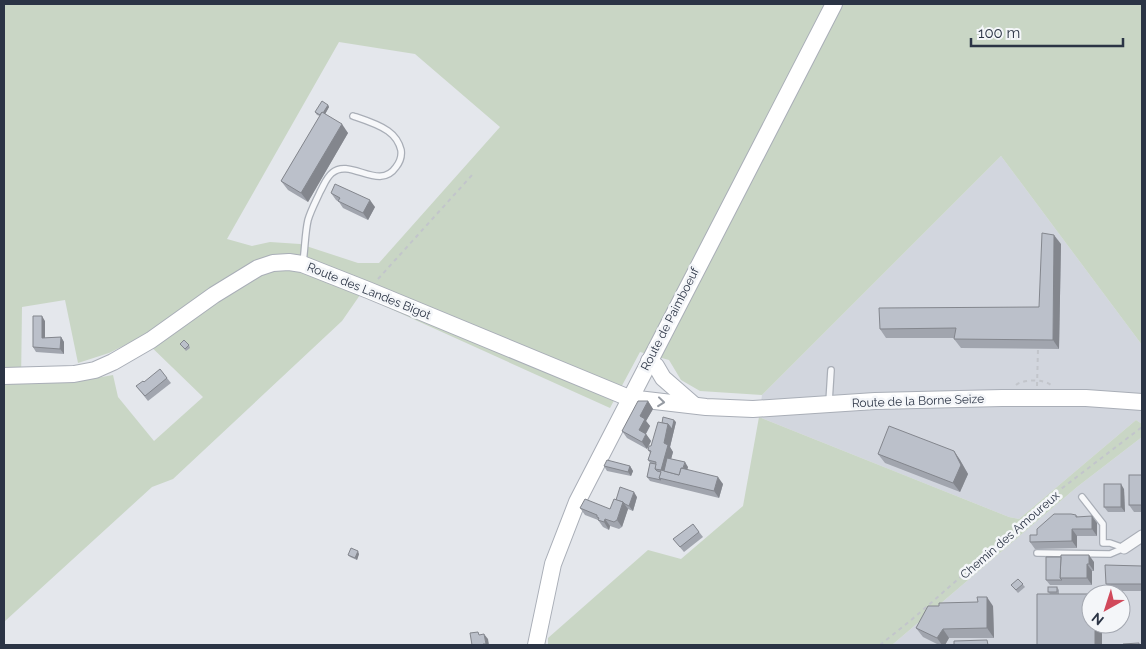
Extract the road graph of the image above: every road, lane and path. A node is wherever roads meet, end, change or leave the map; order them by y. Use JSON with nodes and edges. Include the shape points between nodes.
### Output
{"nodes":[{"id":1,"x":834,"y":4,"type":"edge"},
{"id":2,"x":353,"y":116,"type":"dead end"},
{"id":3,"x":473,"y":174,"type":"dead end"},
{"id":4,"x":302,"y":264,"type":"junction"},
{"id":5,"x":368,"y":290,"type":"junction"},
{"id":6,"x":1038,"y":349,"type":"edge"},
{"id":7,"x":648,"y":361,"type":"junction"},
{"id":8,"x":831,"y":370,"type":"dead end"},
{"id":9,"x":4,"y":376,"type":"edge"},
{"id":10,"x":1037,"y":381,"type":"junction"},
{"id":11,"x":1024,"y":382,"type":"dead end"},
{"id":12,"x":629,"y":398,"type":"junction"},
{"id":13,"x":1037,"y":398,"type":"junction"},
{"id":14,"x":1142,"y":402,"type":"edge"},
{"id":15,"x":829,"y":404,"type":"junction"},
{"id":16,"x":694,"y":405,"type":"junction"},
{"id":17,"x":1142,"y":428,"type":"edge"},
{"id":18,"x":1082,"y":496,"type":"dead end"},
{"id":19,"x":1142,"y":536,"type":"edge"},
{"id":20,"x":1124,"y":548,"type":"junction"},
{"id":21,"x":1037,"y":553,"type":"dead end"},
{"id":22,"x":884,"y":644,"type":"edge"},
{"id":23,"x":536,"y":645,"type":"edge"},
{"id":24,"x":880,"y":645,"type":"edge"}],
"edges":[{"from":1,"to":7,"type":"street","name":"Route de Paimboeuf"},
{"from":2,"to":4,"type":"lane","via":[[397,138],[402,155],[393,172],[386,176],[343,168],[328,177],[308,223]]},
{"from":3,"to":5,"type":"path"},
{"from":4,"to":5,"type":"street","name":"Route des Landes Bigot"},
{"from":4,"to":9,"type":"street","name":"Route des Landes Bigot","via":[[273,263],[258,268],[151,340],[95,370],[74,374]]},
{"from":5,"to":12,"type":"street","name":"Route des Landes Bigot"},
{"from":6,"to":10,"type":"path"},
{"from":7,"to":12,"type":"street","name":"Route de Paimboeuf"},
{"from":7,"to":16,"type":"street"},
{"from":8,"to":15,"type":"lane"},
{"from":10,"to":11,"type":"path"},
{"from":10,"to":13,"type":"path"},
{"from":12,"to":16,"type":"street","name":"Route des Landes Bigot","one_way":true},
{"from":12,"to":23,"type":"street","name":"Route de Paimboeuf","via":[[564,533],[549,582]]},
{"from":13,"to":14,"type":"street","name":"Route de la Borne Seize"},
{"from":13,"to":15,"type":"street","name":"Route de la Borne Seize"},
{"from":15,"to":16,"type":"street","name":"Route de la Borne Seize","via":[[753,409]]},
{"from":17,"to":22,"type":"path","name":"Chemin des Amoureux","via":[[1061,490]]},
{"from":18,"to":20,"type":"lane","via":[[1103,524],[1103,544]]},
{"from":19,"to":20,"type":"street"},
{"from":20,"to":21,"type":"lane","via":[[1110,554]]},
{"from":22,"to":24,"type":"path","name":"Chemin des Amoureux"}]}
